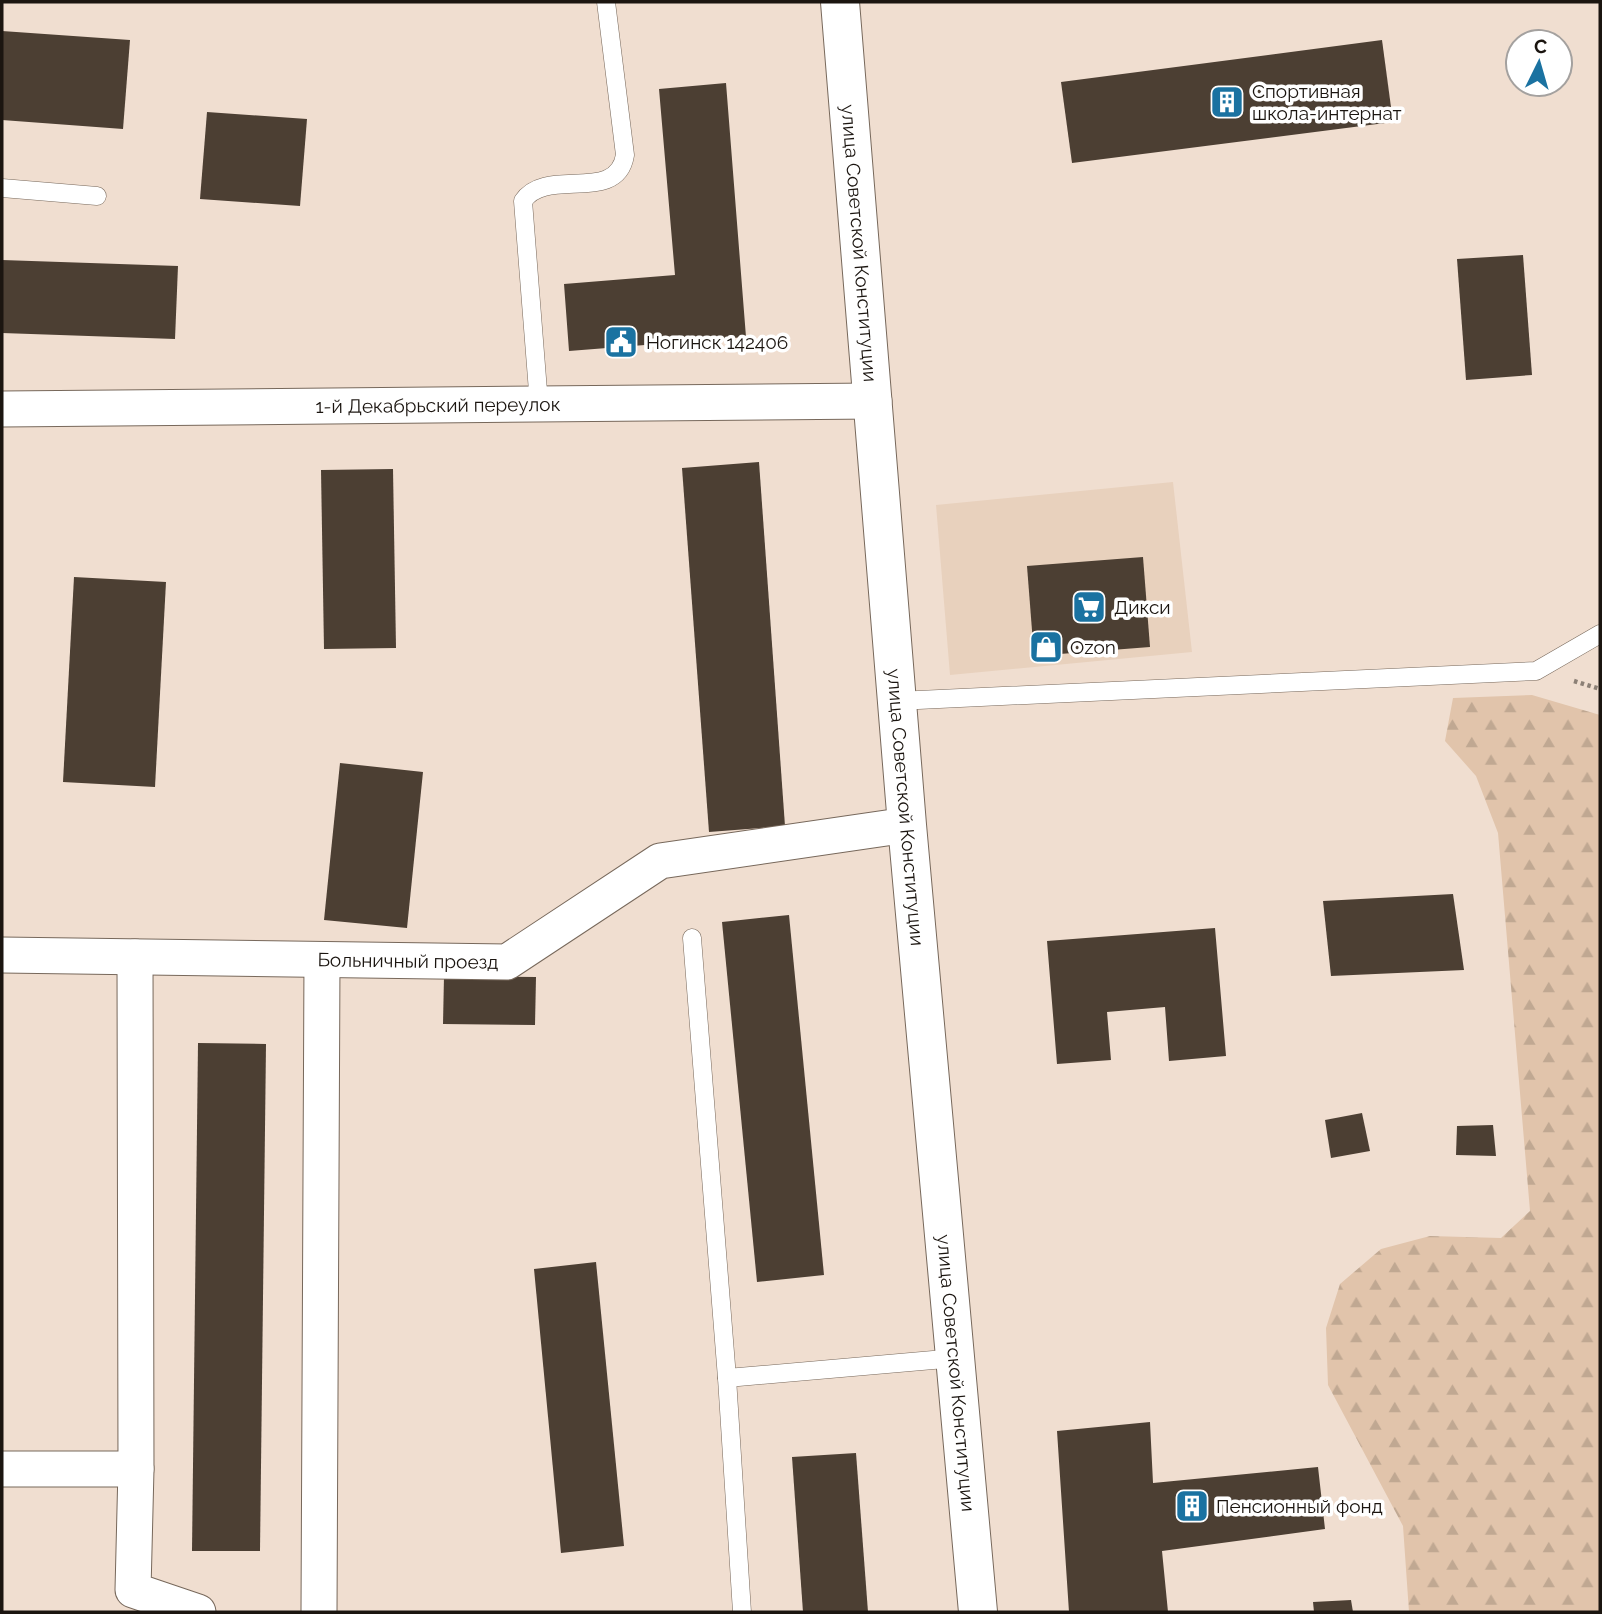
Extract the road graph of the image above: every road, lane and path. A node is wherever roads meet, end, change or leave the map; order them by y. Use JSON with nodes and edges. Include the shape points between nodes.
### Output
{"nodes":[{"id":1,"x":606,"y":2,"type":"edge"},
{"id":2,"x":840,"y":2,"type":"edge"},
{"id":3,"x":2,"y":188,"type":"edge"},
{"id":4,"x":97,"y":196,"type":"dead end"},
{"id":5,"x":874,"y":401,"type":"junction"},
{"id":6,"x":539,"y":404,"type":"junction"},
{"id":7,"x":2,"y":409,"type":"edge"},
{"id":8,"x":1600,"y":634,"type":"edge"},
{"id":9,"x":897,"y":701,"type":"junction"},
{"id":10,"x":907,"y":825,"type":"junction"},
{"id":11,"x":692,"y":939,"type":"dead end"},
{"id":12,"x":2,"y":955,"type":"edge"},
{"id":13,"x":135,"y":957,"type":"junction"},
{"id":14,"x":322,"y":960,"type":"junction"},
{"id":15,"x":956,"y":1358,"type":"junction"},
{"id":16,"x":727,"y":1378,"type":"junction"},
{"id":17,"x":2,"y":1469,"type":"edge"},
{"id":18,"x":136,"y":1469,"type":"junction"},
{"id":19,"x":198,"y":1612,"type":"edge"},
{"id":20,"x":319,"y":1612,"type":"edge"},
{"id":21,"x":742,"y":1612,"type":"edge"},
{"id":22,"x":978,"y":1612,"type":"edge"}],
"edges":[{"from":1,"to":6,"type":"lane","via":[[623,169],[606,180],[542,187],[529,192],[523,201]]},
{"from":2,"to":5,"type":"street","name":"улица Советской Конституции"},
{"from":3,"to":4,"type":"lane"},
{"from":5,"to":6,"type":"street","name":"1-й Декабрьский переулок"},
{"from":5,"to":9,"type":"street","name":"улица Советской Конституции"},
{"from":6,"to":7,"type":"street","name":"1-й Декабрьский переулок"},
{"from":8,"to":9,"type":"lane","via":[[1535,671]]},
{"from":9,"to":10,"type":"street","name":"улица Советской Конституции"},
{"from":10,"to":14,"type":"street","name":"Больничный проезд","via":[[660,861],[507,962]]},
{"from":10,"to":15,"type":"street","name":"улица Советской Конституции"},
{"from":11,"to":16,"type":"lane"},
{"from":12,"to":13,"type":"street","name":"Больничный проезд"},
{"from":13,"to":14,"type":"street","name":"Больничный проезд"},
{"from":13,"to":18,"type":"street"},
{"from":14,"to":20,"type":"street"},
{"from":15,"to":16,"type":"lane"},
{"from":15,"to":22,"type":"street","name":"улица Советской Конституции"},
{"from":16,"to":21,"type":"lane"},
{"from":17,"to":18,"type":"street"},
{"from":18,"to":19,"type":"street","via":[[133,1590]]}]}
